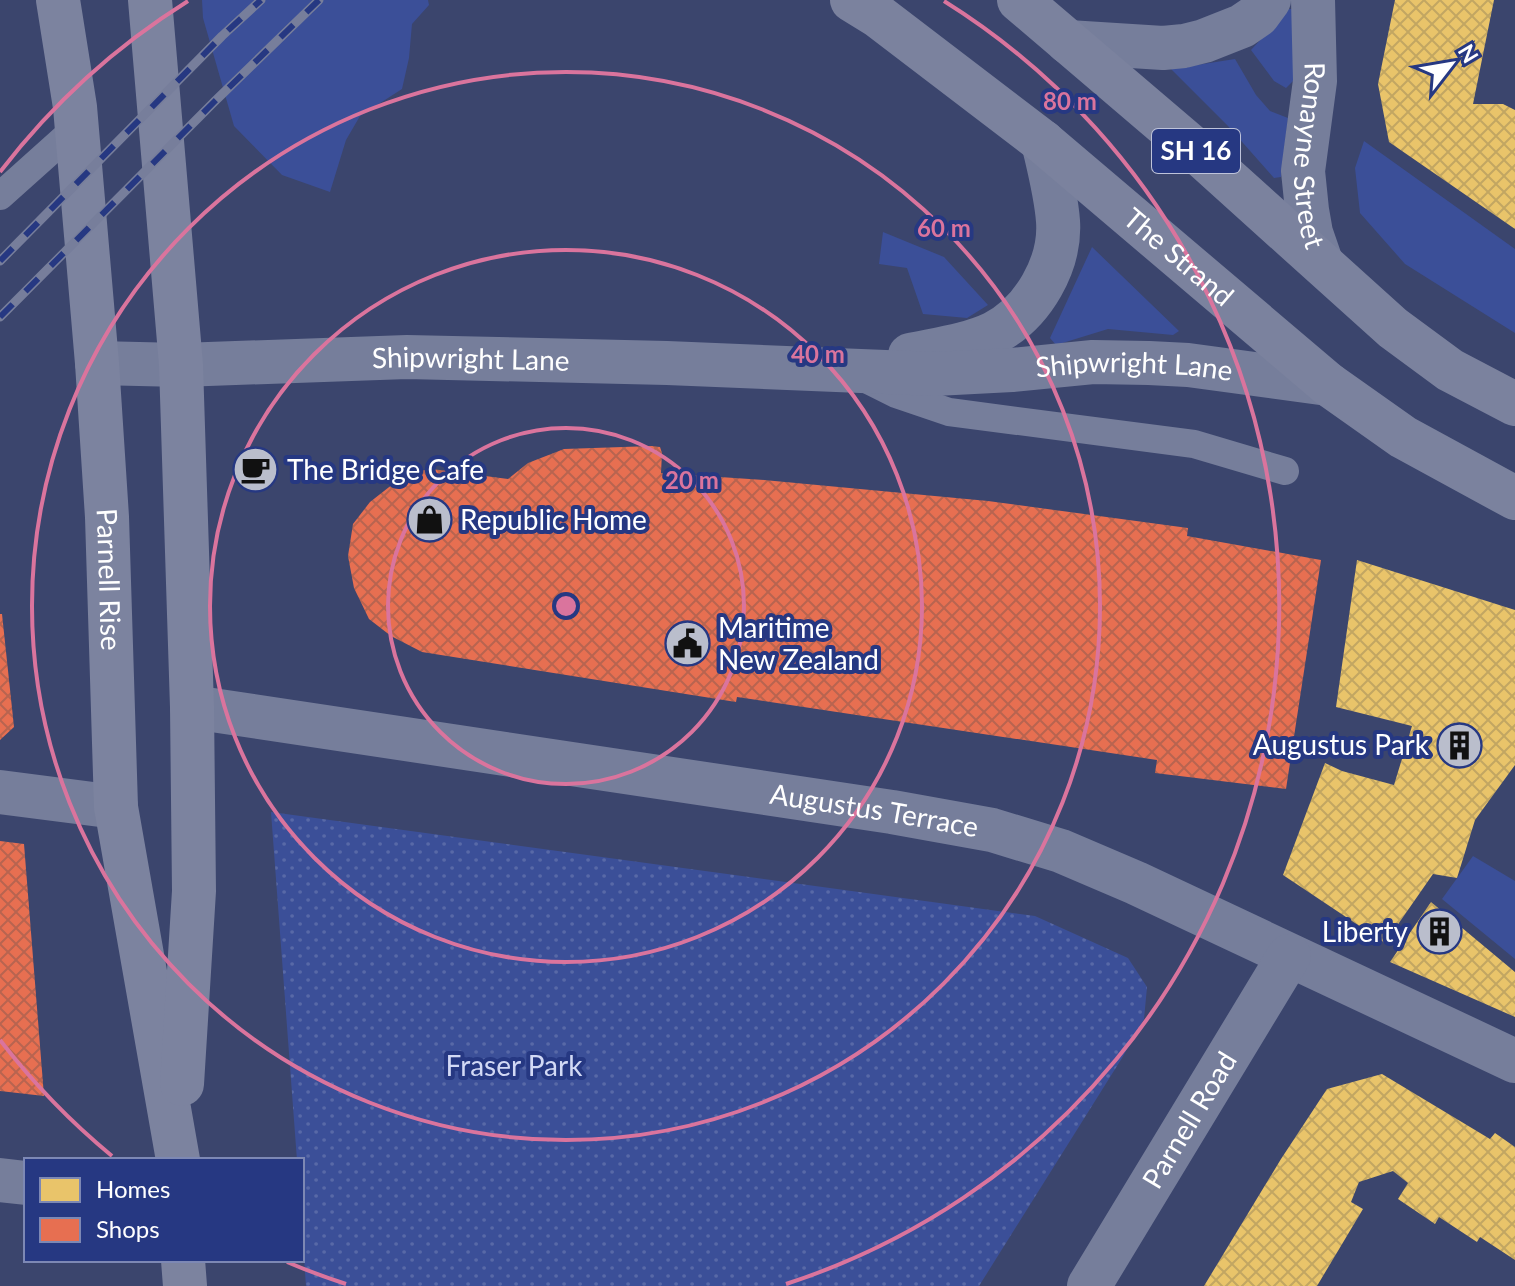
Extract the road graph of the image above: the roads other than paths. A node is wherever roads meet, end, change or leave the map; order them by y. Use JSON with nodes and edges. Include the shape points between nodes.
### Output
{"nodes":[{"id":1,"x":58,"y":0,"type":"edge"},
{"id":2,"x":150,"y":0,"type":"edge"},
{"id":3,"x":852,"y":0,"type":"edge"},
{"id":4,"x":1019,"y":0,"type":"edge"},
{"id":5,"x":1269,"y":0,"type":"edge"},
{"id":6,"x":1313,"y":0,"type":"edge"},
{"id":7,"x":1068,"y":42,"type":"junction"},
{"id":8,"x":76,"y":128,"type":"junction"},
{"id":9,"x":1043,"y":142,"type":"junction"},
{"id":10,"x":0,"y":196,"type":"edge"},
{"id":11,"x":1321,"y":262,"type":"junction"},
{"id":12,"x":97,"y":363,"type":"junction"},
{"id":13,"x":181,"y":365,"type":"junction"},
{"id":14,"x":846,"y":369,"type":"junction"},
{"id":15,"x":1328,"y":384,"type":"junction"},
{"id":16,"x":1515,"y":404,"type":"edge"},
{"id":17,"x":1285,"y":471,"type":"dead end"},
{"id":18,"x":1515,"y":498,"type":"edge"},
{"id":19,"x":192,"y":707,"type":"junction"},
{"id":20,"x":0,"y":792,"type":"edge"},
{"id":21,"x":116,"y":807,"type":"junction"},
{"id":22,"x":1289,"y":956,"type":"junction"},
{"id":23,"x":1515,"y":1061,"type":"edge"},
{"id":24,"x":178,"y":1157,"type":"edge"},
{"id":25,"x":0,"y":1180,"type":"edge"},
{"id":26,"x":24,"y":1183,"type":"edge"},
{"id":27,"x":183,"y":1262,"type":"edge"},
{"id":28,"x":185,"y":1286,"type":"edge"},
{"id":29,"x":1089,"y":1286,"type":"edge"}],
"edges":[{"from":1,"to":8,"type":"main road","name":"Parnell Rise"},
{"from":2,"to":13,"type":"main road","name":"Parnell Rise"},
{"from":3,"to":9,"type":"highway","name":"The Strand"},
{"from":4,"to":7,"type":"highway","number":"SH 16"},
{"from":5,"to":7,"type":"street","via":[[1242,26],[1184,46]]},
{"from":6,"to":11,"type":"street","name":"Ronayne Street","via":[[1315,81],[1303,171]]},
{"from":7,"to":11,"type":"highway","number":"SH 16"},
{"from":8,"to":10,"type":"lane"},
{"from":8,"to":12,"type":"main road","name":"Parnell Rise"},
{"from":9,"to":14,"type":"street","name":"Shipwright Lane","via":[[1058,224],[1049,271],[1036,296],[995,332]]},
{"from":9,"to":15,"type":"highway","name":"The Strand"},
{"from":11,"to":16,"type":"highway","number":"SH 16","via":[[1416,346]]},
{"from":12,"to":13,"type":"street","name":"Shipwright Lane"},
{"from":12,"to":21,"type":"main road","name":"Parnell Rise"},
{"from":13,"to":14,"type":"street","name":"Shipwright Lane","via":[[407,357]]},
{"from":13,"to":19,"type":"main road","name":"Parnell Rise"},
{"from":14,"to":15,"type":"street","name":"Shipwright Lane","via":[[935,374],[1149,363]]},
{"from":14,"to":17,"type":"lane","via":[[949,412],[1194,444]]},
{"from":15,"to":18,"type":"highway","name":"The Strand","via":[[1403,437]]},
{"from":19,"to":22,"type":"street","name":"Augustus Terrace","via":[[992,830],[1074,856]]},
{"from":19,"to":24,"type":"main road","name":"Parnell Rise","via":[[194,891]]},
{"from":20,"to":21,"type":"street"},
{"from":21,"to":24,"type":"main road","name":"Parnell Rise"},
{"from":22,"to":23,"type":"street","name":"Augustus Terrace"},
{"from":22,"to":29,"type":"street","name":"Parnell Road"},
{"from":25,"to":26,"type":"street"},
{"from":27,"to":28,"type":"main road"}]}
